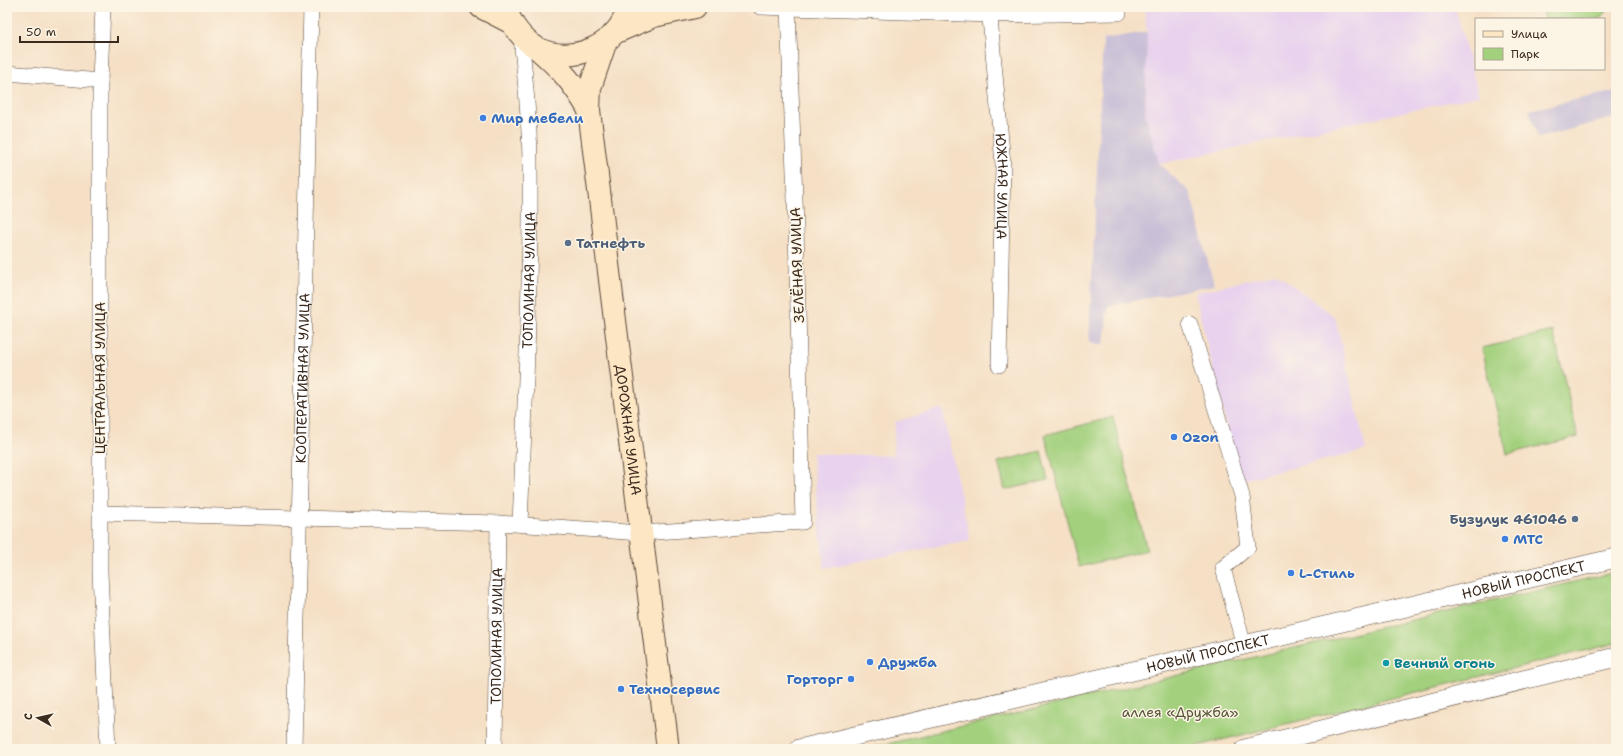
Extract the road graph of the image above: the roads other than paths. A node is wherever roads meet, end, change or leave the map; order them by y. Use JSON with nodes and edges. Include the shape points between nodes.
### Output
{"nodes":[{"id":1,"x":103,"y":7,"type":"edge"},
{"id":2,"x":311,"y":7,"type":"edge"},
{"id":3,"x":480,"y":7,"type":"edge"},
{"id":4,"x":628,"y":7,"type":"edge"},
{"id":5,"x":691,"y":7,"type":"edge"},
{"id":6,"x":695,"y":7,"type":"edge"},
{"id":7,"x":760,"y":7,"type":"edge"},
{"id":8,"x":788,"y":8,"type":"edge"},
{"id":9,"x":989,"y":11,"type":"edge"},
{"id":10,"x":1119,"y":13,"type":"dead end"},
{"id":11,"x":519,"y":28,"type":"edge"},
{"id":12,"x":610,"y":37,"type":"junction"},
{"id":13,"x":7,"y":73,"type":"edge"},
{"id":14,"x":100,"y":81,"type":"junction"},
{"id":15,"x":589,"y":110,"type":"junction"},
{"id":16,"x":1190,"y":324,"type":"dead end"},
{"id":17,"x":999,"y":366,"type":"dead end"},
{"id":18,"x":100,"y":513,"type":"junction"},
{"id":19,"x":299,"y":518,"type":"junction"},
{"id":20,"x":498,"y":523,"type":"junction"},
{"id":21,"x":520,"y":524,"type":"junction"},
{"id":22,"x":641,"y":533,"type":"junction"},
{"id":23,"x":1616,"y":558,"type":"edge"},
{"id":24,"x":1244,"y":646,"type":"junction"},
{"id":25,"x":1616,"y":657,"type":"edge"},
{"id":26,"x":108,"y":749,"type":"edge"},
{"id":27,"x":294,"y":749,"type":"edge"},
{"id":28,"x":495,"y":749,"type":"edge"},
{"id":29,"x":668,"y":749,"type":"edge"},
{"id":30,"x":799,"y":749,"type":"edge"},
{"id":31,"x":1245,"y":749,"type":"edge"}],
"edges":[{"from":1,"to":14,"type":"street","name":"ЦЕНТРАЛЬНАЯ УЛИЦА"},
{"from":2,"to":19,"type":"street","name":"КООПЕРАТИВНАЯ УЛИЦА"},
{"from":3,"to":11,"type":"main road"},
{"from":4,"to":12,"type":"main road","via":[[621,24]]},
{"from":5,"to":6,"type":"main road"},
{"from":5,"to":12,"type":"main road","via":[[654,16]]},
{"from":7,"to":8,"type":"street"},
{"from":8,"to":9,"type":"street"},
{"from":8,"to":22,"type":"street","name":"ЗЕЛЁНАЯ УЛИЦА","via":[[804,522]]},
{"from":9,"to":10,"type":"street"},
{"from":9,"to":17,"type":"street","name":"ЮЖНАЯ УЛИЦА","via":[[1003,164]]},
{"from":11,"to":12,"type":"main road","via":[[557,54],[578,54],[597,47]]},
{"from":11,"to":15,"type":"main road","via":[[575,85]]},
{"from":11,"to":21,"type":"street","name":"ТОПОЛИНАЯ УЛИЦА","via":[[528,105],[530,164],[526,386]]},
{"from":12,"to":15,"type":"main road","via":[[590,88]]},
{"from":13,"to":14,"type":"street"},
{"from":14,"to":18,"type":"street","name":"ЦЕНТРАЛЬНАЯ УЛИЦА"},
{"from":15,"to":22,"type":"main road","name":"ДОРОЖНАЯ УЛИЦА"},
{"from":16,"to":24,"type":"street","via":[[1242,496],[1248,547],[1223,568]]},
{"from":18,"to":19,"type":"street"},
{"from":18,"to":26,"type":"street","name":"ЦЕНТРАЛЬНАЯ УЛИЦА"},
{"from":19,"to":20,"type":"street"},
{"from":19,"to":27,"type":"street","name":"КООПЕРАТИВНАЯ УЛИЦА"},
{"from":20,"to":21,"type":"street"},
{"from":20,"to":28,"type":"street","name":"ТОПОЛИНАЯ УЛИЦА"},
{"from":21,"to":22,"type":"street"},
{"from":22,"to":29,"type":"main road","name":"ДОРОЖНАЯ УЛИЦА"},
{"from":23,"to":24,"type":"street","name":"НОВЫЙ ПРОСПЕКТ"},
{"from":24,"to":30,"type":"street","name":"НОВЫЙ ПРОСПЕКТ"},
{"from":25,"to":31,"type":"street"}]}
